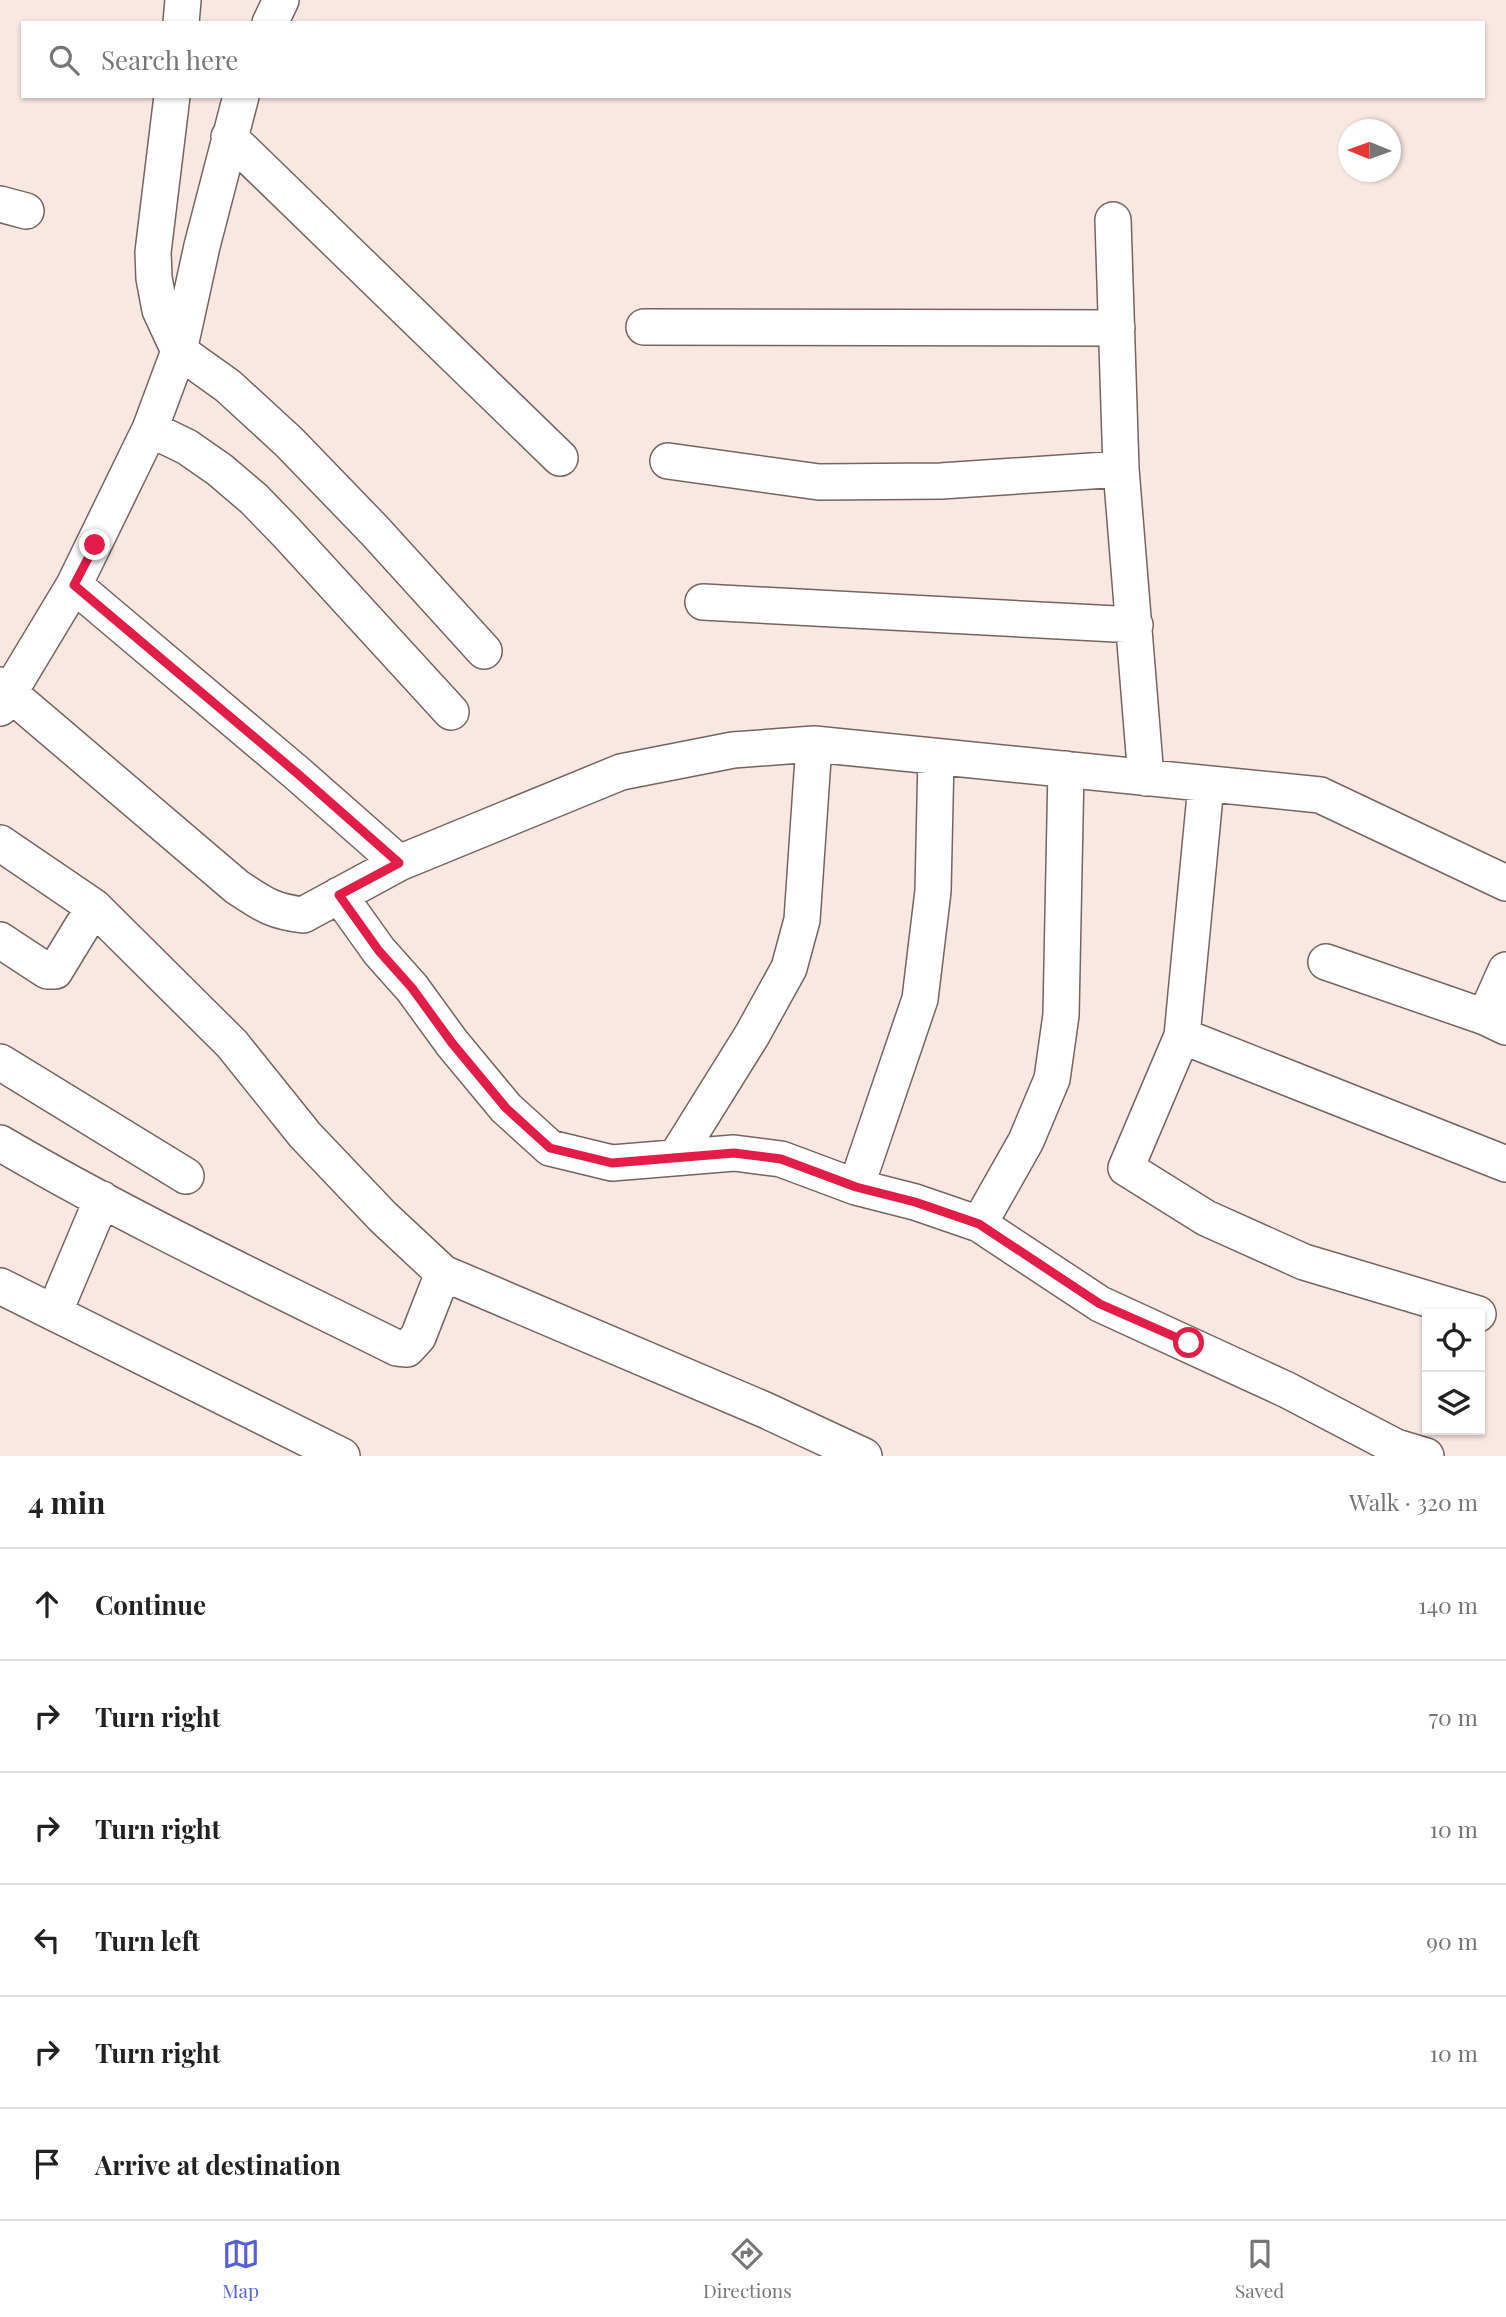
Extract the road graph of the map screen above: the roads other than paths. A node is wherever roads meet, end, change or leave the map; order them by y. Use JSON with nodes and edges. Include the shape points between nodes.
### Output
{"nodes":[{"id":1,"x":183,"y":0,"type":"edge"},
{"id":2,"x":281,"y":0,"type":"edge"},
{"id":3,"x":181,"y":21,"type":"edge"},
{"id":4,"x":271,"y":21,"type":"edge"},
{"id":5,"x":172,"y":98,"type":"edge"},
{"id":6,"x":240,"y":98,"type":"edge"},
{"id":7,"x":229,"y":137,"type":"junction"},
{"id":8,"x":1113,"y":220,"type":"dead end"},
{"id":9,"x":644,"y":327,"type":"dead end"},
{"id":10,"x":1117,"y":328,"type":"junction"},
{"id":11,"x":179,"y":351,"type":"junction"},
{"id":12,"x":150,"y":429,"type":"junction"},
{"id":13,"x":560,"y":458,"type":"dead end"},
{"id":14,"x":668,"y":461,"type":"dead end"},
{"id":15,"x":1121,"y":469,"type":"junction"},
{"id":16,"x":74,"y":585,"type":"junction"},
{"id":17,"x":704,"y":602,"type":"dead end"},
{"id":18,"x":1135,"y":625,"type":"junction"},
{"id":19,"x":484,"y":651,"type":"dead end"},
{"id":20,"x":3,"y":695,"type":"edge"},
{"id":21,"x":451,"y":712,"type":"dead end"},
{"id":22,"x":814,"y":744,"type":"junction"},
{"id":23,"x":936,"y":757,"type":"junction"},
{"id":24,"x":1066,"y":769,"type":"junction"},
{"id":25,"x":1146,"y":778,"type":"junction"},
{"id":26,"x":1206,"y":785,"type":"junction"},
{"id":27,"x":0,"y":843,"type":"edge"},
{"id":28,"x":399,"y":863,"type":"junction"},
{"id":29,"x":1506,"y":883,"type":"edge"},
{"id":30,"x":339,"y":895,"type":"junction"},
{"id":31,"x":94,"y":908,"type":"junction"},
{"id":32,"x":0,"y":940,"type":"edge"},
{"id":33,"x":1326,"y":962,"type":"dead end"},
{"id":34,"x":1506,"y":970,"type":"edge"},
{"id":35,"x":1495,"y":1022,"type":"edge"},
{"id":36,"x":1182,"y":1036,"type":"junction"},
{"id":37,"x":0,"y":1062,"type":"edge"},
{"id":38,"x":0,"y":1143,"type":"edge"},
{"id":39,"x":676,"y":1157,"type":"junction"},
{"id":40,"x":1506,"y":1164,"type":"edge"},
{"id":41,"x":186,"y":1176,"type":"dead end"},
{"id":42,"x":856,"y":1187,"type":"junction"},
{"id":43,"x":102,"y":1199,"type":"junction"},
{"id":44,"x":979,"y":1224,"type":"junction"},
{"id":45,"x":443,"y":1273,"type":"junction"},
{"id":46,"x":0,"y":1286,"type":"edge"},
{"id":47,"x":1462,"y":1309,"type":"edge"},
{"id":48,"x":54,"y":1313,"type":"junction"},
{"id":49,"x":1485,"y":1316,"type":"edge"},
{"id":50,"x":1506,"y":1322,"type":"edge"},
{"id":51,"x":342,"y":1456,"type":"edge"},
{"id":52,"x":864,"y":1456,"type":"edge"},
{"id":53,"x":1426,"y":1456,"type":"edge"}],
"edges":[{"from":1,"to":3,"type":"street"},
{"from":2,"to":4,"type":"street"},
{"from":5,"to":11,"type":"street","via":[[153,252],[160,310]]},
{"from":6,"to":7,"type":"street"},
{"from":7,"to":11,"type":"street"},
{"from":7,"to":13,"type":"street"},
{"from":8,"to":10,"type":"street"},
{"from":9,"to":10,"type":"street"},
{"from":10,"to":15,"type":"street"},
{"from":11,"to":12,"type":"street"},
{"from":11,"to":19,"type":"street","via":[[265,420]]},
{"from":12,"to":16,"type":"street"},
{"from":12,"to":21,"type":"street","via":[[187,447],[254,499]]},
{"from":14,"to":15,"type":"street","via":[[819,482],[941,481]]},
{"from":15,"to":18,"type":"street"},
{"from":16,"to":20,"type":"street"},
{"from":16,"to":28,"type":"street"},
{"from":17,"to":18,"type":"street"},
{"from":18,"to":25,"type":"street"},
{"from":20,"to":30,"type":"street","via":[[271,910],[303,915]]},
{"from":22,"to":23,"type":"street"},
{"from":22,"to":28,"type":"street","via":[[733,750],[621,772]]},
{"from":22,"to":39,"type":"street","via":[[802,920],[789,968]]},
{"from":23,"to":24,"type":"street"},
{"from":23,"to":42,"type":"street","via":[[933,891],[920,999]]},
{"from":24,"to":25,"type":"street"},
{"from":24,"to":44,"type":"street","via":[[1061,1015],[1052,1079],[1026,1141]]},
{"from":25,"to":26,"type":"street"},
{"from":26,"to":29,"type":"street","via":[[1320,795]]},
{"from":26,"to":36,"type":"street"},
{"from":27,"to":31,"type":"street"},
{"from":28,"to":30,"type":"street"},
{"from":30,"to":39,"type":"street","via":[[506,1108],[550,1148],[612,1163]]},
{"from":31,"to":32,"type":"street","via":[[55,971],[47,971]]},
{"from":31,"to":45,"type":"street","via":[[232,1044],[305,1135]]},
{"from":33,"to":35,"type":"street"},
{"from":34,"to":35,"type":"street"},
{"from":36,"to":40,"type":"street"},
{"from":36,"to":47,"type":"street","via":[[1126,1168],[1206,1218],[1304,1262]]},
{"from":37,"to":41,"type":"street"},
{"from":38,"to":43,"type":"street"},
{"from":39,"to":42,"type":"street","via":[[734,1153],[781,1159]]},
{"from":42,"to":44,"type":"street"},
{"from":43,"to":45,"type":"street","via":[[397,1348],[407,1349],[418,1337]]},
{"from":43,"to":48,"type":"street"},
{"from":44,"to":53,"type":"street","via":[[1100,1304],[1287,1390],[1396,1447]]},
{"from":45,"to":52,"type":"street"},
{"from":46,"to":48,"type":"street"},
{"from":48,"to":51,"type":"street"},
{"from":49,"to":50,"type":"street"}]}
